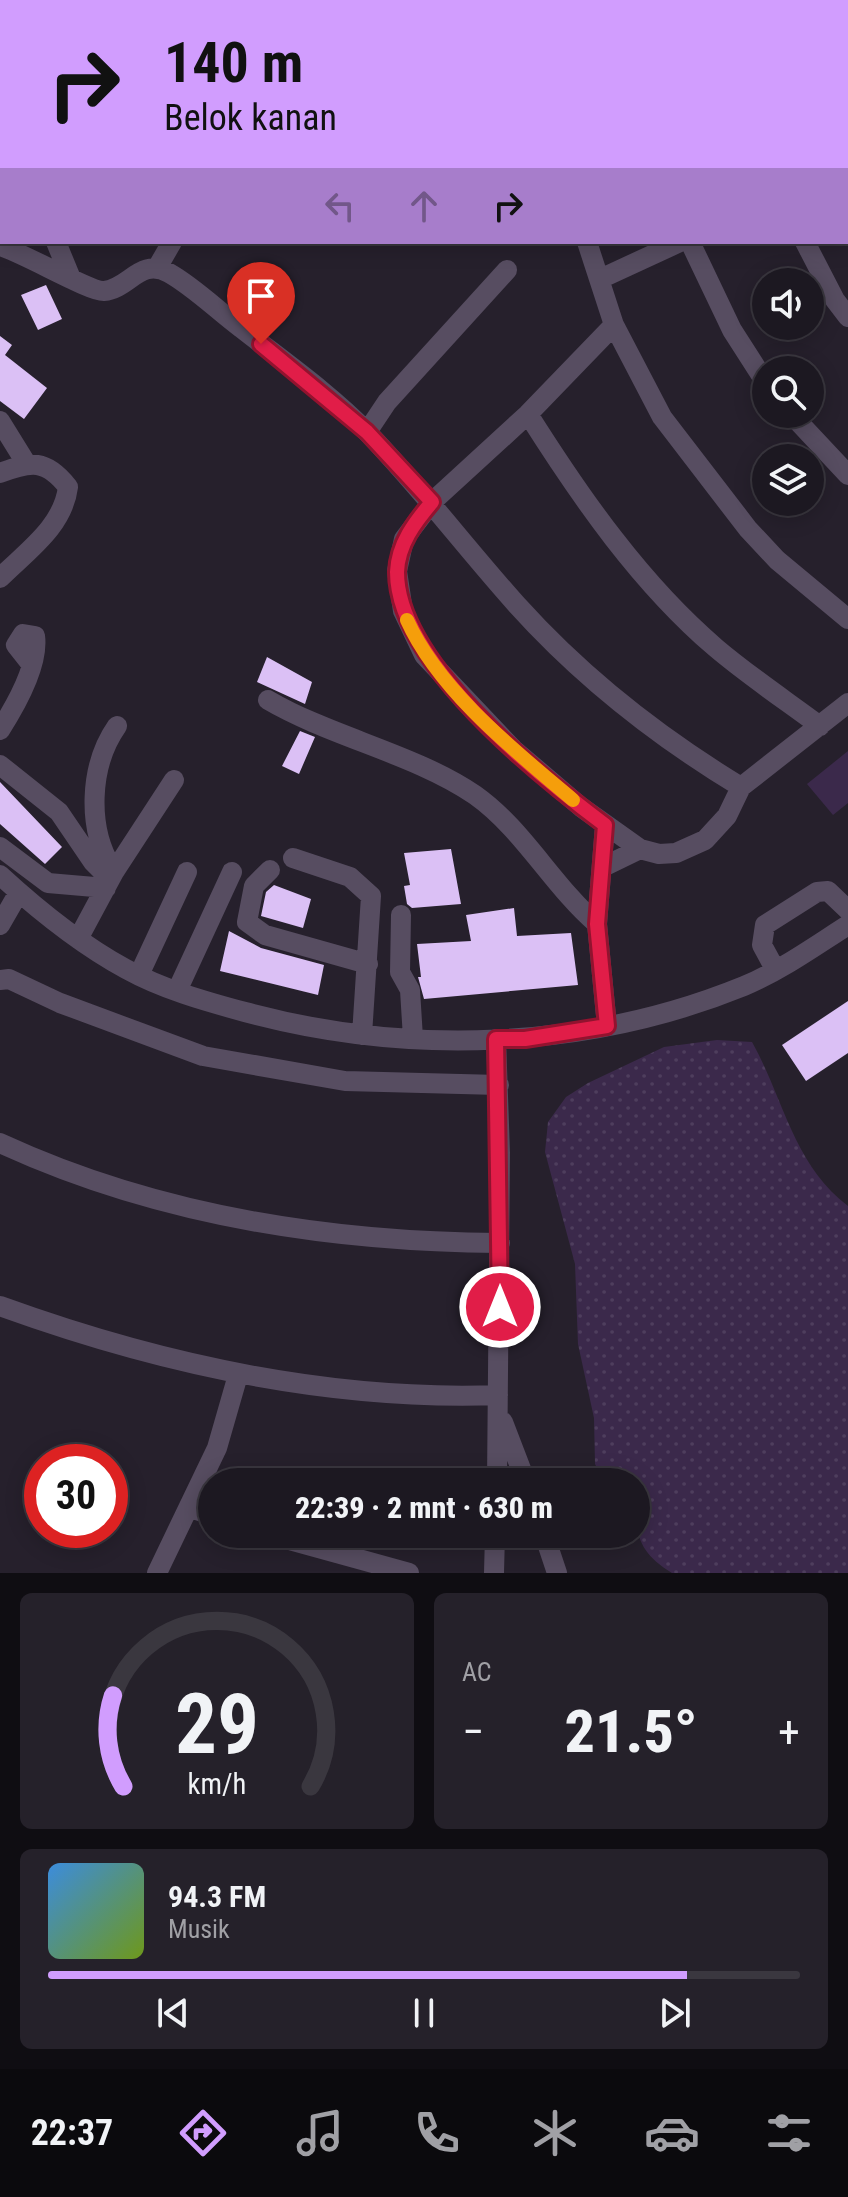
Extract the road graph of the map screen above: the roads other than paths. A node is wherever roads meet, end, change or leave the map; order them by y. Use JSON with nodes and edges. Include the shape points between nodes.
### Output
{"nodes":[{"id":1,"x":57,"y":244,"type":"edge"},
{"id":2,"x":171,"y":244,"type":"edge"},
{"id":3,"x":588,"y":244,"type":"edge"},
{"id":4,"x":676,"y":244,"type":"edge"},
{"id":5,"x":691,"y":244,"type":"edge"},
{"id":6,"x":806,"y":244,"type":"edge"},
{"id":7,"x":0,"y":246,"type":"edge"},
{"id":8,"x":157,"y":268,"type":"junction"},
{"id":9,"x":507,"y":270,"type":"dead end"},
{"id":10,"x":70,"y":276,"type":"junction"},
{"id":11,"x":600,"y":279,"type":"junction"},
{"id":12,"x":848,"y":317,"type":"edge"},
{"id":13,"x":614,"y":325,"type":"junction"},
{"id":14,"x":752,"y":361,"type":"edge"},
{"id":15,"x":528,"y":414,"type":"junction"},
{"id":16,"x":0,"y":421,"type":"edge"},
{"id":17,"x":804,"y":428,"type":"edge"},
{"id":18,"x":367,"y":432,"type":"junction"},
{"id":19,"x":26,"y":463,"type":"junction"},
{"id":20,"x":0,"y":473,"type":"edge"},
{"id":21,"x":848,"y":475,"type":"edge"},
{"id":22,"x":432,"y":502,"type":"junction"},
{"id":23,"x":0,"y":578,"type":"edge"},
{"id":24,"x":848,"y":619,"type":"edge"},
{"id":25,"x":31,"y":664,"type":"dead end"},
{"id":26,"x":268,"y":700,"type":"dead end"},
{"id":27,"x":848,"y":703,"type":"edge"},
{"id":28,"x":117,"y":726,"type":"dead end"},
{"id":29,"x":820,"y":726,"type":"junction"},
{"id":30,"x":0,"y":730,"type":"edge"},
{"id":31,"x":0,"y":765,"type":"edge"},
{"id":32,"x":174,"y":780,"type":"dead end"},
{"id":33,"x":741,"y":787,"type":"junction"},
{"id":34,"x":605,"y":825,"type":"junction"},
{"id":35,"x":0,"y":847,"type":"edge"},
{"id":36,"x":640,"y":849,"type":"junction"},
{"id":37,"x":293,"y":858,"type":"dead end"},
{"id":38,"x":603,"y":867,"type":"junction"},
{"id":39,"x":270,"y":870,"type":"dead end"},
{"id":40,"x":187,"y":872,"type":"dead end"},
{"id":41,"x":232,"y":872,"type":"dead end"},
{"id":42,"x":0,"y":875,"type":"edge"},
{"id":43,"x":110,"y":879,"type":"junction"},
{"id":44,"x":19,"y":892,"type":"junction"},
{"id":45,"x":848,"y":910,"type":"edge"},
{"id":46,"x":401,"y":915,"type":"dead end"},
{"id":47,"x":597,"y":924,"type":"junction"},
{"id":48,"x":0,"y":925,"type":"edge"},
{"id":49,"x":848,"y":925,"type":"edge"},
{"id":50,"x":78,"y":939,"type":"junction"},
{"id":51,"x":368,"y":964,"type":"junction"},
{"id":52,"x":775,"y":969,"type":"junction"},
{"id":53,"x":139,"y":975,"type":"junction"},
{"id":54,"x":0,"y":980,"type":"edge"},
{"id":55,"x":177,"y":991,"type":"junction"},
{"id":56,"x":607,"y":1026,"type":"junction"},
{"id":57,"x":362,"y":1035,"type":"junction"},
{"id":58,"x":413,"y":1038,"type":"junction"},
{"id":59,"x":496,"y":1039,"type":"junction"},
{"id":60,"x":499,"y":1085,"type":"junction"},
{"id":61,"x":0,"y":1143,"type":"edge"},
{"id":62,"x":500,"y":1243,"type":"junction"},
{"id":63,"x":0,"y":1306,"type":"edge"},
{"id":64,"x":238,"y":1375,"type":"junction"},
{"id":65,"x":498,"y":1403,"type":"junction"},
{"id":66,"x":497,"y":1468,"type":"edge"},
{"id":67,"x":521,"y":1468,"type":"edge"},
{"id":68,"x":190,"y":1508,"type":"junction"},
{"id":69,"x":198,"y":1511,"type":"edge"},
{"id":70,"x":319,"y":1548,"type":"edge"},
{"id":71,"x":495,"y":1548,"type":"edge"},
{"id":72,"x":549,"y":1548,"type":"edge"},
{"id":73,"x":157,"y":1573,"type":"edge"},
{"id":74,"x":409,"y":1573,"type":"edge"},
{"id":75,"x":494,"y":1573,"type":"edge"},
{"id":76,"x":557,"y":1573,"type":"edge"}],
"edges":[{"from":1,"to":10,"type":"street"},
{"from":2,"to":8,"type":"street"},
{"from":3,"to":11,"type":"street"},
{"from":4,"to":11,"type":"street"},
{"from":5,"to":14,"type":"street"},
{"from":6,"to":12,"type":"street"},
{"from":7,"to":10,"type":"street"},
{"from":8,"to":10,"type":"street","via":[[137,272],[104,291],[80,286]]},
{"from":8,"to":18,"type":"street","via":[[180,280]]},
{"from":9,"to":18,"type":"street","via":[[387,402]]},
{"from":11,"to":13,"type":"street"},
{"from":13,"to":15,"type":"street"},
{"from":13,"to":24,"type":"street","via":[[662,417],[710,481],[777,560]]},
{"from":15,"to":22,"type":"street"},
{"from":15,"to":29,"type":"street","via":[[652,585],[716,648]]},
{"from":16,"to":19,"type":"street"},
{"from":17,"to":21,"type":"street"},
{"from":18,"to":22,"type":"street"},
{"from":19,"to":20,"type":"street"},
{"from":19,"to":23,"type":"street","via":[[58,475],[68,487],[66,500],[53,525]]},
{"from":22,"to":33,"type":"street","via":[[566,653],[629,709]]},
{"from":22,"to":34,"type":"street","via":[[404,539],[397,571],[403,611],[424,655],[513,749]]},
{"from":25,"to":30,"type":"street"},
{"from":26,"to":47,"type":"street","via":[[471,793],[500,814]]},
{"from":27,"to":29,"type":"street"},
{"from":28,"to":43,"type":"street","via":[[104,751],[95,792],[101,852]]},
{"from":29,"to":33,"type":"street"},
{"from":31,"to":43,"type":"street","via":[[59,812]]},
{"from":32,"to":43,"type":"street"},
{"from":33,"to":36,"type":"street","via":[[727,816],[705,840],[676,853]]},
{"from":34,"to":36,"type":"street"},
{"from":34,"to":38,"type":"street"},
{"from":35,"to":43,"type":"street","via":[[48,883]]},
{"from":36,"to":38,"type":"street"},
{"from":37,"to":51,"type":"street","via":[[367,888]]},
{"from":38,"to":47,"type":"street"},
{"from":39,"to":51,"type":"street","via":[[254,886],[247,922],[265,935]]},
{"from":40,"to":53,"type":"street"},
{"from":41,"to":55,"type":"street"},
{"from":42,"to":44,"type":"street"},
{"from":43,"to":50,"type":"street"},
{"from":44,"to":48,"type":"street"},
{"from":44,"to":50,"type":"street"},
{"from":45,"to":52,"type":"street","via":[[828,891],[817,892],[765,925],[762,945]]},
{"from":46,"to":58,"type":"street","via":[[400,972],[410,990]]},
{"from":47,"to":56,"type":"street"},
{"from":49,"to":52,"type":"street"},
{"from":50,"to":53,"type":"street"},
{"from":51,"to":57,"type":"street"},
{"from":52,"to":56,"type":"street","via":[[705,1001]]},
{"from":53,"to":55,"type":"street"},
{"from":54,"to":60,"type":"street","via":[[9,979],[203,1056],[345,1081]]},
{"from":55,"to":57,"type":"street","via":[[273,1020]]},
{"from":56,"to":59,"type":"street"},
{"from":57,"to":58,"type":"street"},
{"from":58,"to":59,"type":"street"},
{"from":59,"to":60,"type":"street"},
{"from":60,"to":62,"type":"street"},
{"from":61,"to":62,"type":"street","via":[[107,1185],[205,1212],[372,1239]]},
{"from":62,"to":65,"type":"street"},
{"from":63,"to":64,"type":"street","via":[[119,1345]]},
{"from":64,"to":65,"type":"street"},
{"from":64,"to":68,"type":"street","via":[[217,1448]]},
{"from":65,"to":66,"type":"street"},
{"from":65,"to":67,"type":"street"},
{"from":68,"to":69,"type":"street"},
{"from":68,"to":73,"type":"street"},
{"from":70,"to":74,"type":"street"},
{"from":71,"to":75,"type":"street"},
{"from":72,"to":76,"type":"street"}]}
